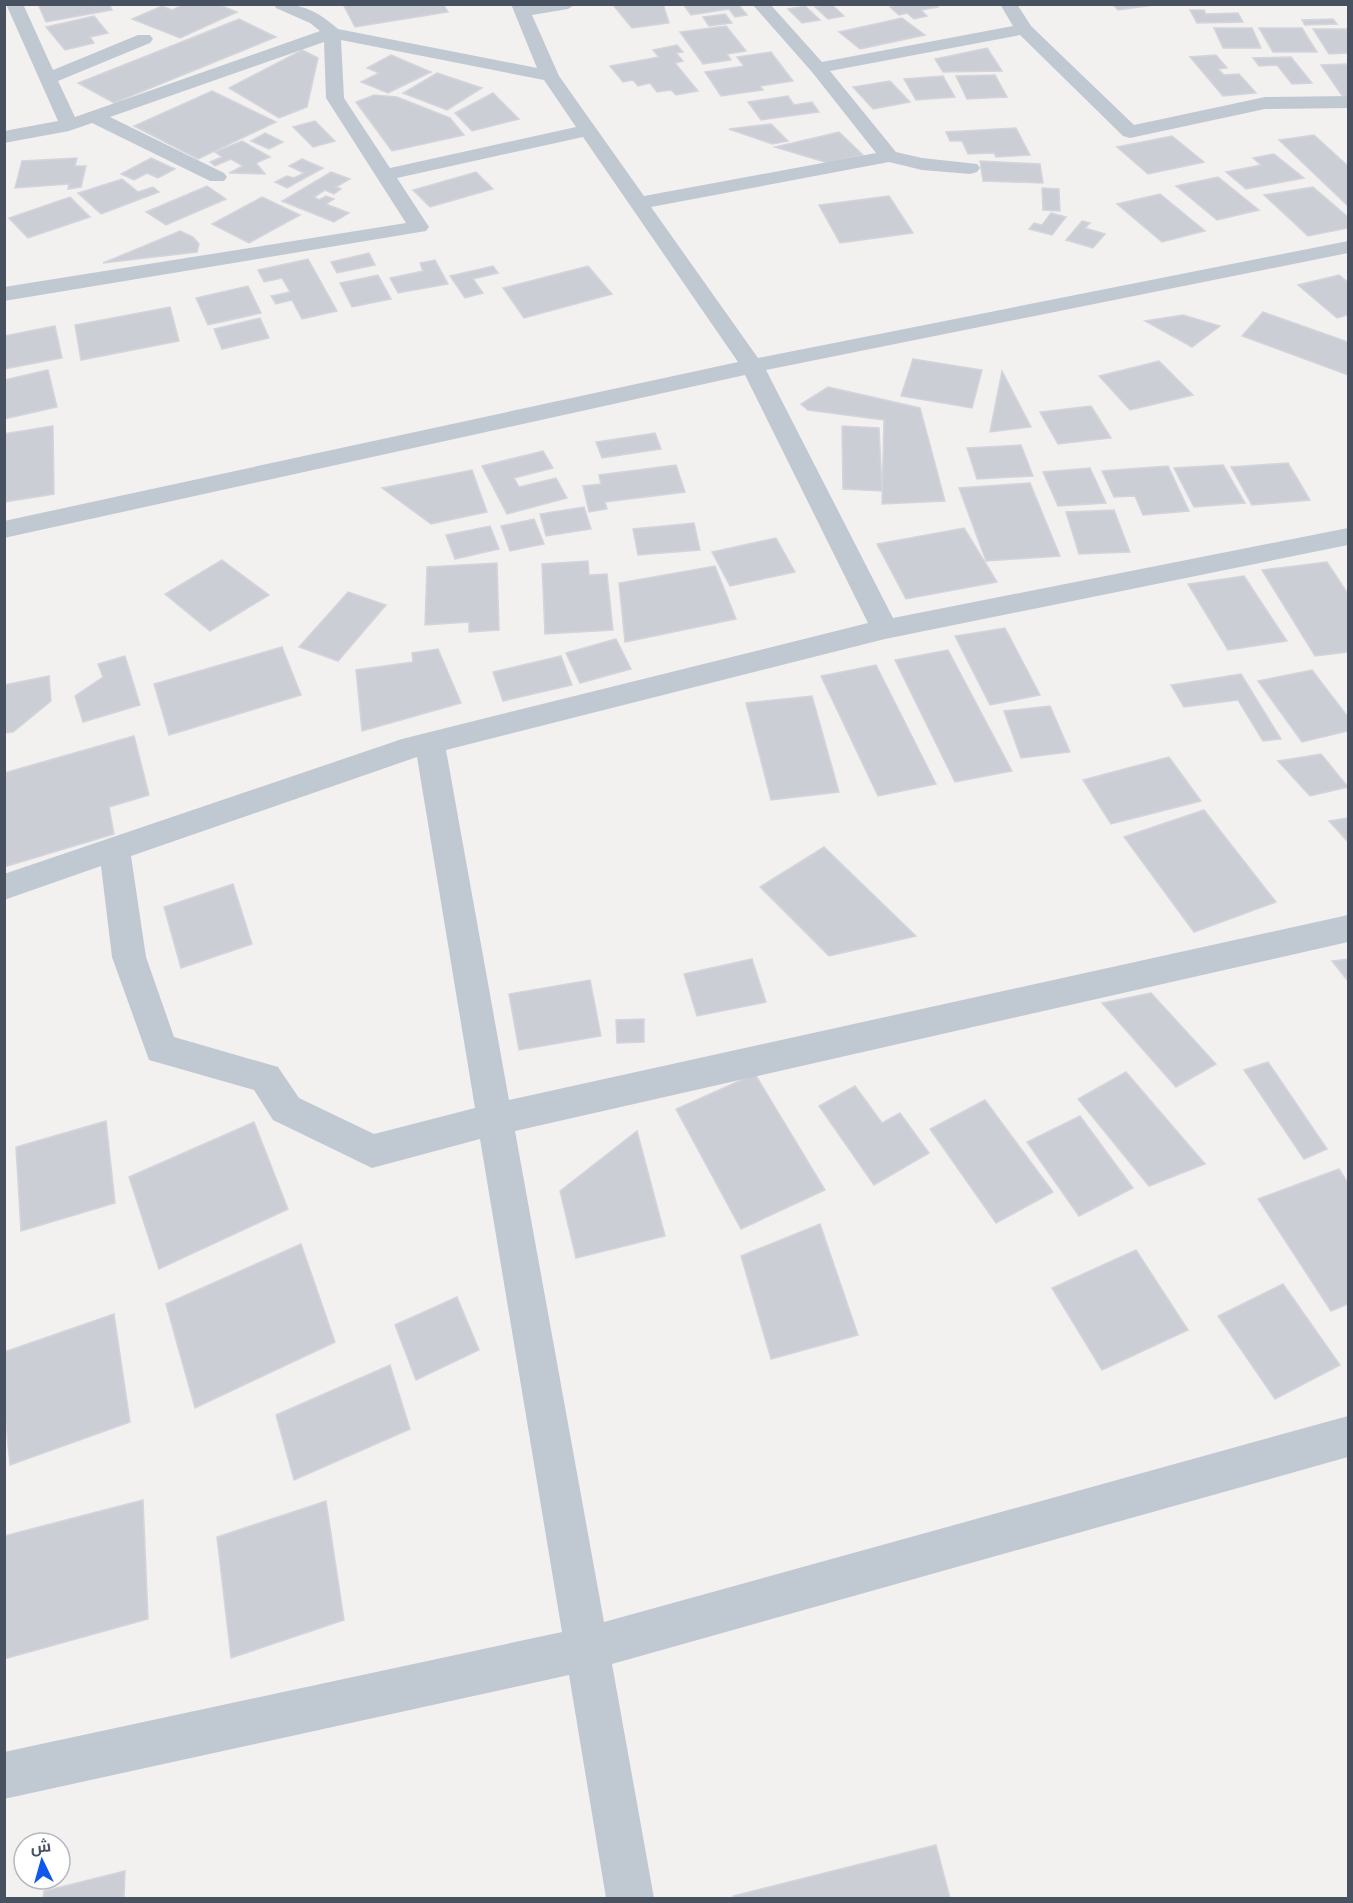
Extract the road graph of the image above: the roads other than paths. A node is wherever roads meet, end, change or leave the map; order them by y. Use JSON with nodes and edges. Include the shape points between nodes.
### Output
{"nodes":[{"id":1,"x":14,"y":4,"type":"edge"},
{"id":2,"x":282,"y":4,"type":"edge"},
{"id":3,"x":568,"y":4,"type":"edge"},
{"id":4,"x":760,"y":4,"type":"edge"},
{"id":5,"x":1008,"y":4,"type":"edge"},
{"id":6,"x":520,"y":8,"type":"edge"},
{"id":7,"x":311,"y":12,"type":"edge"},
{"id":8,"x":1024,"y":29,"type":"junction"},
{"id":9,"x":332,"y":33,"type":"junction"},
{"id":10,"x":144,"y":39,"type":"dead end"},
{"id":11,"x":818,"y":68,"type":"junction"},
{"id":12,"x":550,"y":76,"type":"junction"},
{"id":13,"x":48,"y":80,"type":"junction"},
{"id":14,"x":1348,"y":102,"type":"edge"},
{"id":15,"x":92,"y":116,"type":"junction"},
{"id":16,"x":69,"y":124,"type":"junction"},
{"id":17,"x":589,"y":130,"type":"junction"},
{"id":18,"x":4,"y":137,"type":"edge"},
{"id":19,"x":889,"y":156,"type":"junction"},
{"id":20,"x":970,"y":168,"type":"dead end"},
{"id":21,"x":385,"y":175,"type":"junction"},
{"id":22,"x":217,"y":177,"type":"dead end"},
{"id":23,"x":639,"y":202,"type":"junction"},
{"id":24,"x":1348,"y":247,"type":"edge"},
{"id":25,"x":4,"y":294,"type":"edge"},
{"id":26,"x":752,"y":366,"type":"junction"},
{"id":27,"x":4,"y":530,"type":"edge"},
{"id":28,"x":1348,"y":537,"type":"edge"},
{"id":29,"x":885,"y":629,"type":"junction"},
{"id":30,"x":430,"y":744,"type":"junction"},
{"id":31,"x":114,"y":849,"type":"junction"},
{"id":32,"x":4,"y":887,"type":"edge"},
{"id":33,"x":1348,"y":928,"type":"edge"},
{"id":34,"x":495,"y":1119,"type":"junction"},
{"id":35,"x":1348,"y":1436,"type":"edge"},
{"id":36,"x":586,"y":1649,"type":"junction"},
{"id":37,"x":4,"y":1776,"type":"edge"},
{"id":38,"x":630,"y":1899,"type":"edge"}],
"edges":[{"from":1,"to":13,"type":"street"},
{"from":2,"to":7,"type":"street"},
{"from":3,"to":6,"type":"street"},
{"from":4,"to":11,"type":"street"},
{"from":5,"to":8,"type":"street"},
{"from":6,"to":12,"type":"street"},
{"from":7,"to":9,"type":"street"},
{"from":8,"to":11,"type":"street"},
{"from":8,"to":14,"type":"street","via":[[1130,132],[1265,103]]},
{"from":9,"to":12,"type":"street"},
{"from":9,"to":15,"type":"street"},
{"from":9,"to":21,"type":"street","via":[[335,98]]},
{"from":10,"to":13,"type":"street"},
{"from":11,"to":19,"type":"street"},
{"from":12,"to":17,"type":"street"},
{"from":13,"to":16,"type":"street"},
{"from":15,"to":16,"type":"street"},
{"from":15,"to":22,"type":"street"},
{"from":16,"to":18,"type":"street"},
{"from":17,"to":21,"type":"street"},
{"from":17,"to":23,"type":"street"},
{"from":19,"to":20,"type":"street","via":[[922,164]]},
{"from":19,"to":23,"type":"street"},
{"from":21,"to":25,"type":"street","via":[[419,227]]},
{"from":23,"to":26,"type":"street"},
{"from":24,"to":26,"type":"street"},
{"from":26,"to":27,"type":"street"},
{"from":26,"to":29,"type":"street"},
{"from":28,"to":29,"type":"street"},
{"from":29,"to":30,"type":"street"},
{"from":30,"to":31,"type":"street","via":[[402,750]]},
{"from":30,"to":34,"type":"street"},
{"from":31,"to":32,"type":"street"},
{"from":31,"to":34,"type":"street","via":[[129,957],[160,1049],[266,1078],[286,1109],[372,1151]]},
{"from":33,"to":34,"type":"street"},
{"from":34,"to":36,"type":"street"},
{"from":35,"to":36,"type":"street"},
{"from":36,"to":37,"type":"street"},
{"from":36,"to":38,"type":"street"}]}
